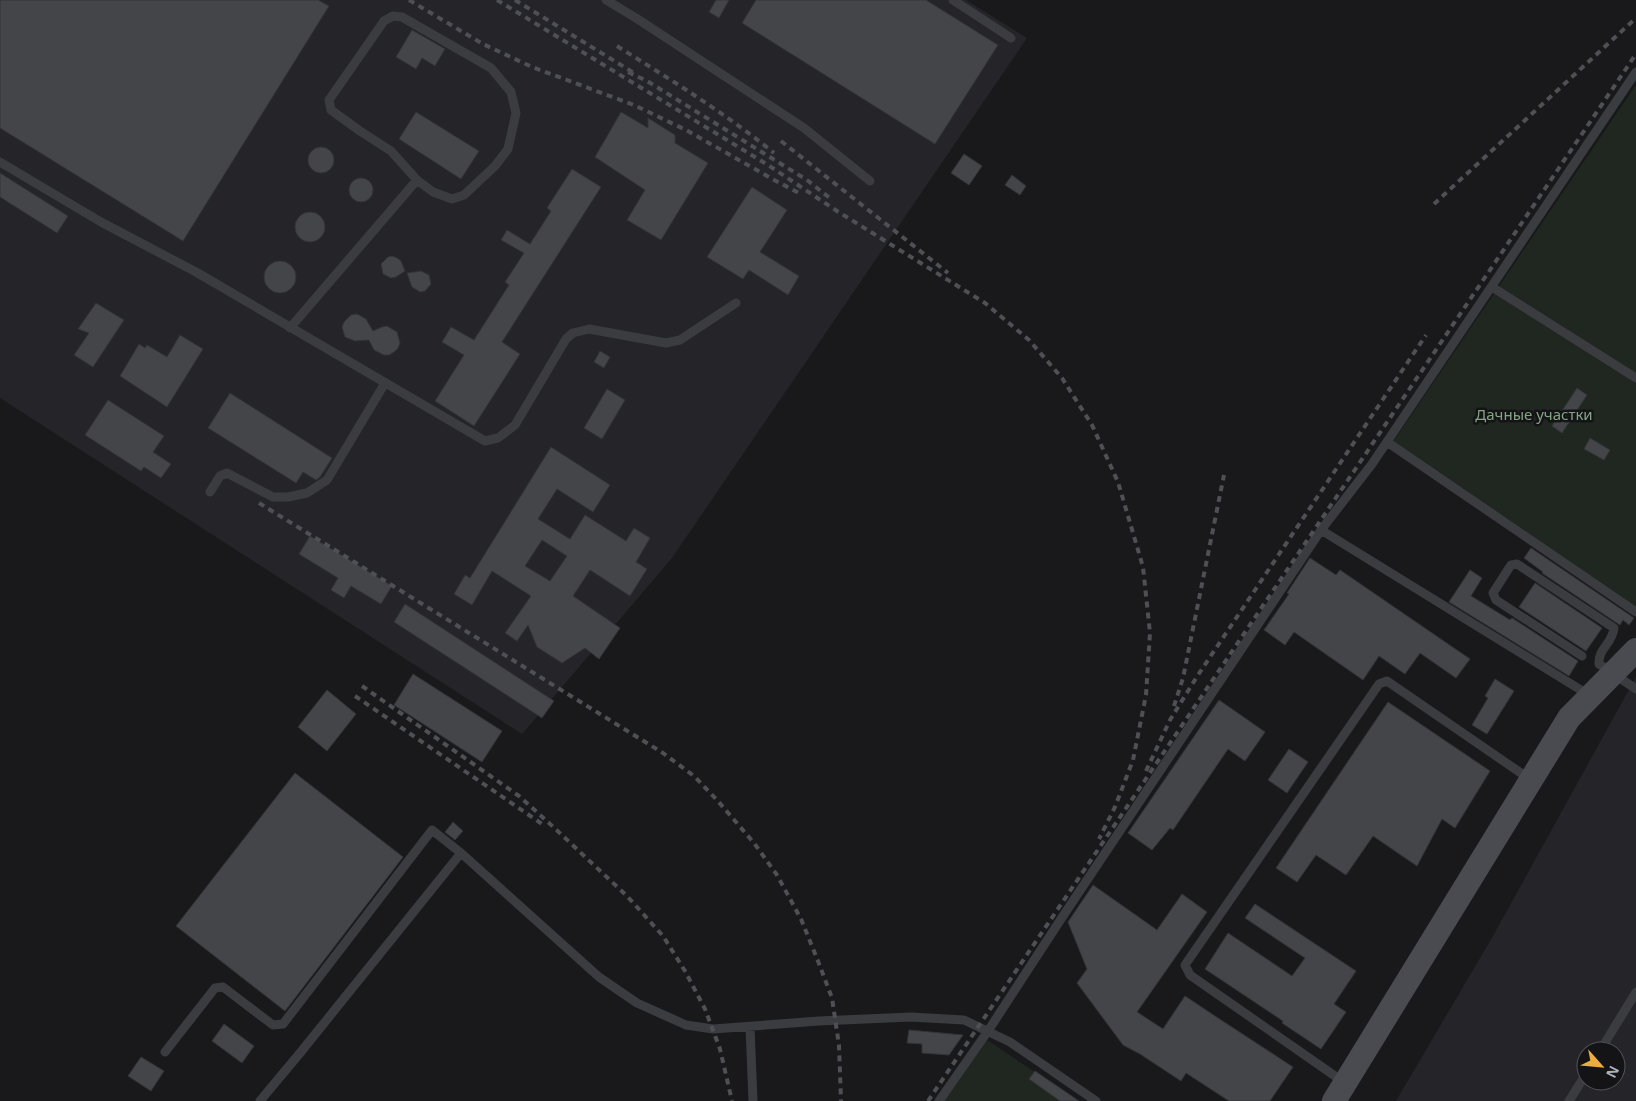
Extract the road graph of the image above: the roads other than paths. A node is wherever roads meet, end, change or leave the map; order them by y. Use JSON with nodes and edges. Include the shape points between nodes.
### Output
{"nodes":[{"id":1,"x":606,"y":0,"type":"edge"},
{"id":2,"x":953,"y":0,"type":"edge"},
{"id":3,"x":1011,"y":38,"type":"dead end"},
{"id":4,"x":1636,"y":72,"type":"edge"},
{"id":5,"x":0,"y":162,"type":"edge"},
{"id":6,"x":417,"y":180,"type":"junction"},
{"id":7,"x":870,"y":181,"type":"dead end"},
{"id":8,"x":1492,"y":287,"type":"junction"},
{"id":9,"x":736,"y":303,"type":"dead end"},
{"id":10,"x":290,"y":328,"type":"junction"},
{"id":11,"x":1636,"y":378,"type":"edge"},
{"id":12,"x":385,"y":383,"type":"junction"},
{"id":13,"x":1386,"y":442,"type":"junction"},
{"id":14,"x":210,"y":492,"type":"dead end"},
{"id":15,"x":1322,"y":530,"type":"junction"},
{"id":16,"x":1636,"y":612,"type":"edge"},
{"id":17,"x":1636,"y":650,"type":"edge"},
{"id":18,"x":1582,"y":656,"type":"dead end"},
{"id":19,"x":1613,"y":674,"type":"junction"},
{"id":20,"x":1636,"y":689,"type":"edge"},
{"id":21,"x":1591,"y":696,"type":"junction"},
{"id":22,"x":1531,"y":780,"type":"junction"},
{"id":23,"x":461,"y":853,"type":"junction"},
{"id":24,"x":1636,"y":992,"type":"edge"},
{"id":25,"x":750,"y":1027,"type":"junction"},
{"id":26,"x":988,"y":1031,"type":"junction"},
{"id":27,"x":1606,"y":1041,"type":"edge"},
{"id":28,"x":165,"y":1052,"type":"dead end"},
{"id":29,"x":1576,"y":1090,"type":"edge"},
{"id":30,"x":1340,"y":1092,"type":"edge"},
{"id":31,"x":260,"y":1101,"type":"edge"},
{"id":32,"x":753,"y":1101,"type":"edge"},
{"id":33,"x":939,"y":1101,"type":"edge"},
{"id":34,"x":1096,"y":1101,"type":"edge"},
{"id":35,"x":1569,"y":1101,"type":"edge"}],
"edges":[{"from":1,"to":7,"type":"lane","via":[[804,128]]},
{"from":2,"to":3,"type":"lane"},
{"from":4,"to":8,"type":"lane"},
{"from":5,"to":10,"type":"lane"},
{"from":6,"to":6,"type":"lane","via":[[452,199],[464,195],[508,149],[516,113],[511,92],[491,68],[402,16],[393,16],[384,21],[329,100],[331,110],[391,151]]},
{"from":6,"to":10,"type":"lane"},
{"from":8,"to":11,"type":"lane"},
{"from":8,"to":13,"type":"lane"},
{"from":9,"to":12,"type":"lane","via":[[680,340],[666,343],[588,329],[573,333],[566,339],[515,426],[498,438],[485,441]]},
{"from":10,"to":12,"type":"lane"},
{"from":12,"to":14,"type":"lane","via":[[327,480],[307,493],[273,497],[227,473],[220,476]]},
{"from":13,"to":15,"type":"lane"},
{"from":13,"to":16,"type":"lane"},
{"from":15,"to":21,"type":"lane"},
{"from":15,"to":26,"type":"lane"},
{"from":17,"to":19,"type":"main road"},
{"from":18,"to":19,"type":"lane","via":[[1496,600],[1493,593],[1511,565],[1517,564],[1614,628],[1613,637],[1599,656],[1599,664]]},
{"from":19,"to":20,"type":"lane"},
{"from":19,"to":21,"type":"main road"},
{"from":21,"to":22,"type":"main road","via":[[1569,718]]},
{"from":22,"to":30,"type":"main road"},
{"from":22,"to":30,"type":"lane","via":[[1387,681],[1379,684],[1185,966],[1190,975]]},
{"from":23,"to":25,"type":"lane","via":[[599,977],[637,1003],[686,1024],[713,1030]]},
{"from":23,"to":28,"type":"lane","via":[[432,830],[283,1024],[273,1025],[223,987],[214,988]]},
{"from":23,"to":31,"type":"lane"},
{"from":24,"to":27,"type":"lane"},
{"from":25,"to":26,"type":"lane","via":[[911,1017],[964,1020]]},
{"from":25,"to":32,"type":"lane"},
{"from":26,"to":33,"type":"lane"},
{"from":26,"to":34,"type":"lane","via":[[1010,1042]]},
{"from":29,"to":35,"type":"lane"}]}
